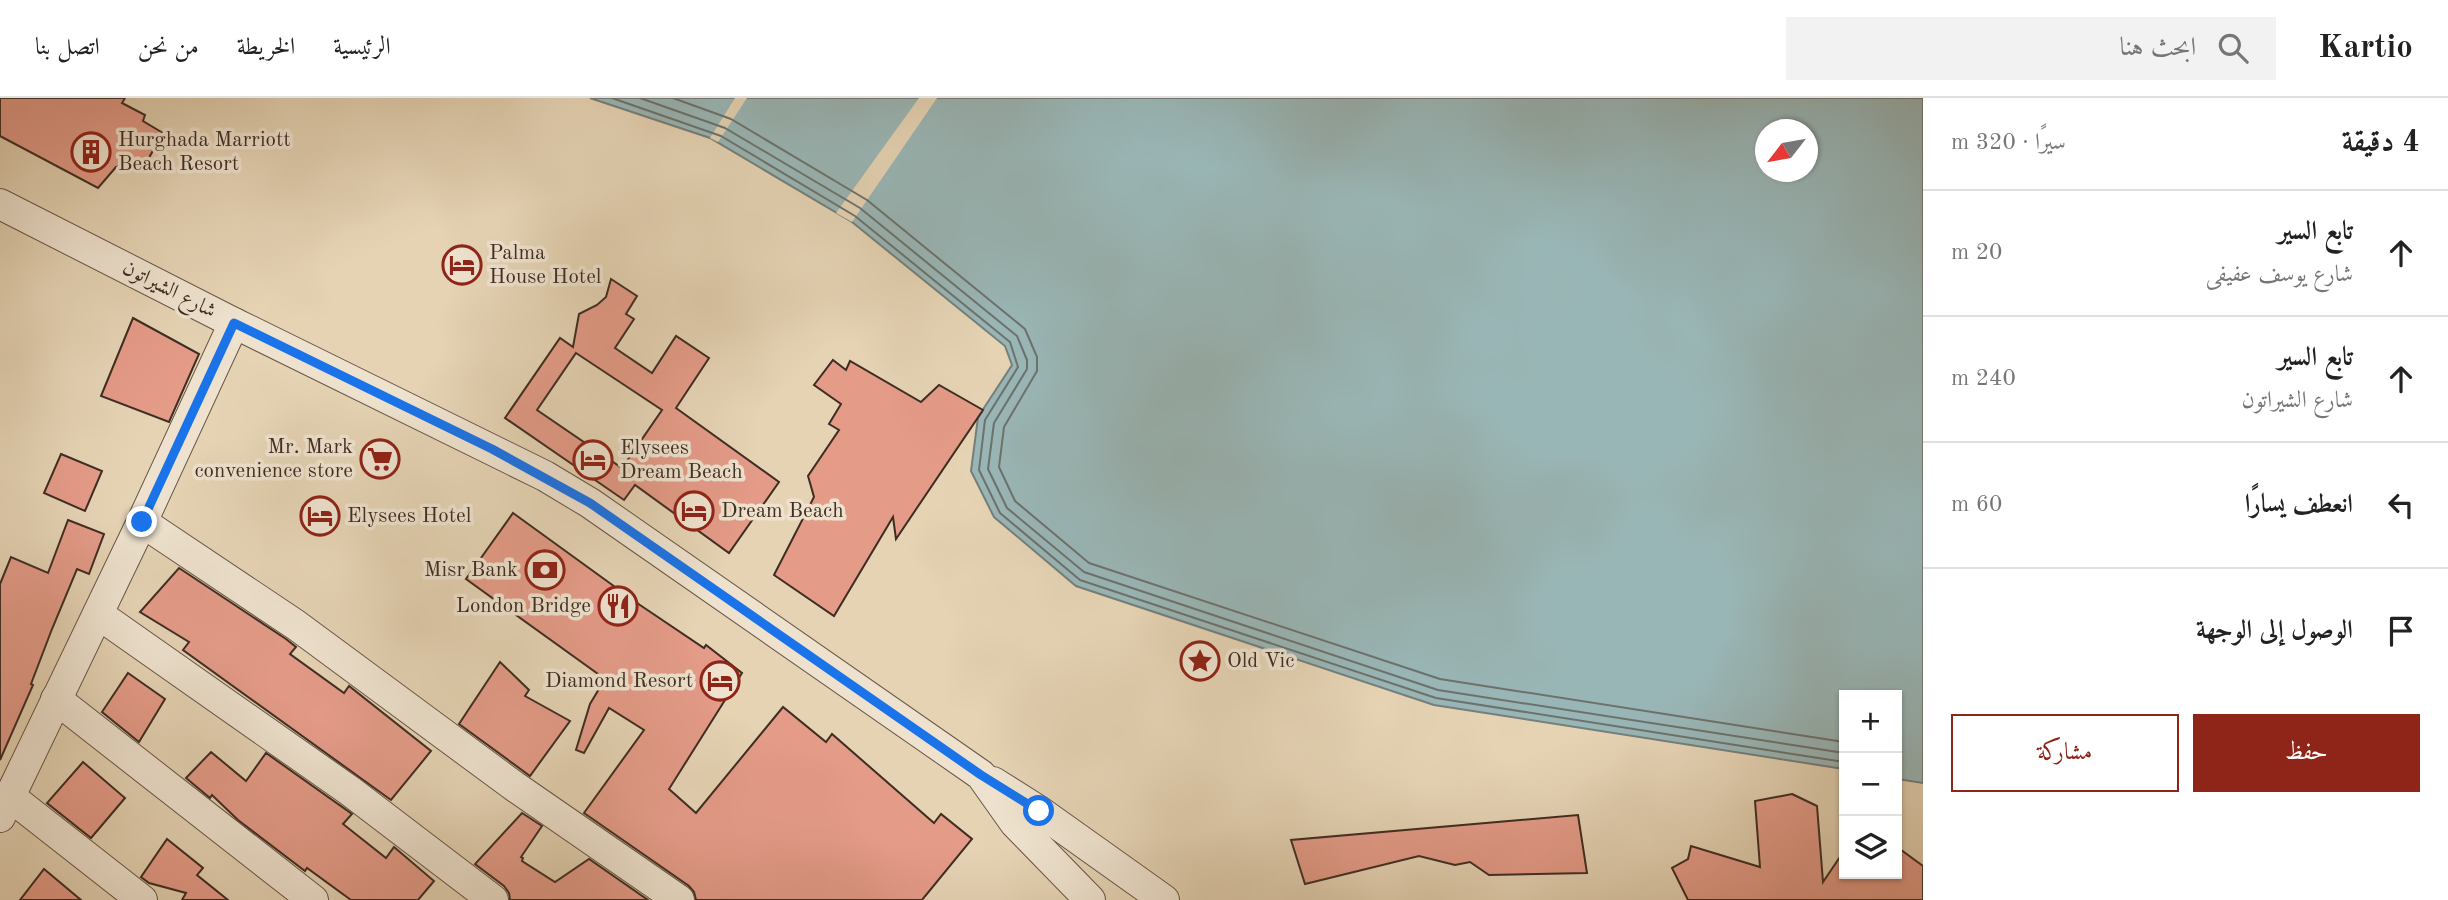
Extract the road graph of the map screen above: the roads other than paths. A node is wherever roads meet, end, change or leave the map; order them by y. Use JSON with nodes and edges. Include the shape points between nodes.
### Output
{"nodes":[{"id":1,"x":0,"y":204,"type":"edge"},
{"id":2,"x":234,"y":323,"type":"junction"},
{"id":3,"x":142,"y":522,"type":"junction"},
{"id":4,"x":98,"y":614,"type":"junction"},
{"id":5,"x":56,"y":699,"type":"junction"},
{"id":6,"x":981,"y":775,"type":"junction"},
{"id":7,"x":4,"y":806,"type":"edge"},
{"id":8,"x":142,"y":900,"type":"edge"},
{"id":9,"x":313,"y":900,"type":"edge"},
{"id":10,"x":493,"y":900,"type":"edge"},
{"id":11,"x":679,"y":900,"type":"edge"},
{"id":12,"x":1090,"y":900,"type":"edge"},
{"id":13,"x":1164,"y":900,"type":"edge"}],
"edges":[{"from":1,"to":2,"type":"street","name":"شارع الشيراتون"},
{"from":2,"to":3,"type":"street"},
{"from":2,"to":6,"type":"street","name":"شارع الشيراتون","via":[[492,449],[590,503]]},
{"from":3,"to":4,"type":"street"},
{"from":3,"to":11,"type":"street","via":[[296,625],[514,786]]},
{"from":4,"to":5,"type":"street"},
{"from":4,"to":10,"type":"street","via":[[350,790]]},
{"from":5,"to":7,"type":"street"},
{"from":5,"to":9,"type":"street"},
{"from":6,"to":12,"type":"street","name":"شارع الشيراتون","via":[[1014,823]]},
{"from":6,"to":13,"type":"street"},
{"from":7,"to":8,"type":"street"}]}
